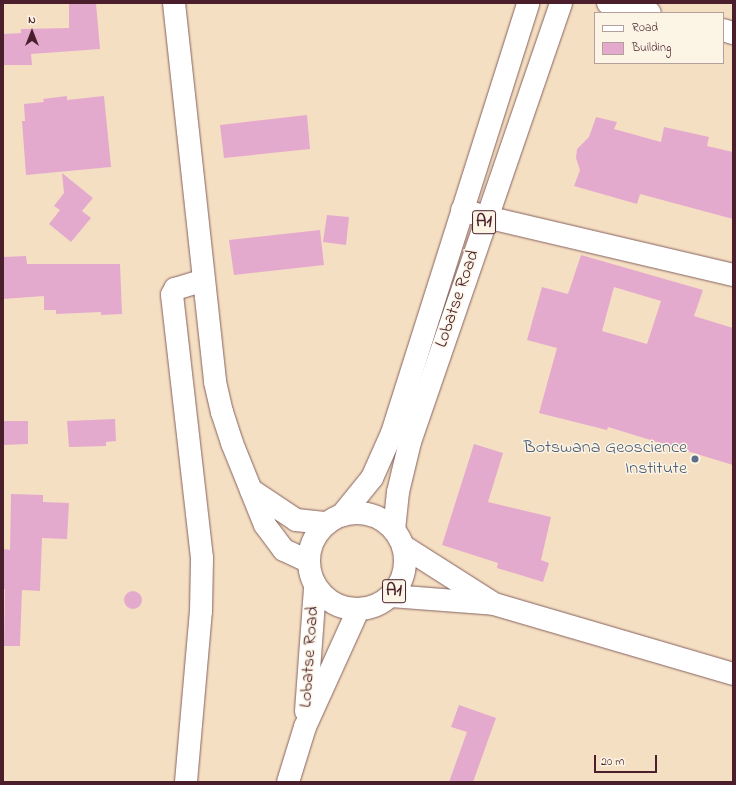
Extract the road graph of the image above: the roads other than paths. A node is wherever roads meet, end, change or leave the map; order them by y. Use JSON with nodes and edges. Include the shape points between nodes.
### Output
{"nodes":[{"id":1,"x":174,"y":3,"type":"edge"},
{"id":2,"x":528,"y":3,"type":"edge"},
{"id":3,"x":561,"y":3,"type":"edge"},
{"id":4,"x":608,"y":3,"type":"edge"},
{"id":5,"x":646,"y":12,"type":"edge"},
{"id":6,"x":462,"y":210,"type":"junction"},
{"id":7,"x":486,"y":217,"type":"junction"},
{"id":8,"x":733,"y":275,"type":"edge"},
{"id":9,"x":204,"y":280,"type":"junction"},
{"id":10,"x":251,"y":490,"type":"junction"},
{"id":11,"x":334,"y":519,"type":"junction"},
{"id":12,"x":398,"y":538,"type":"junction"},
{"id":13,"x":308,"y":561,"type":"junction"},
{"id":14,"x":316,"y":587,"type":"junction"},
{"id":15,"x":391,"y":596,"type":"junction"},
{"id":16,"x":494,"y":604,"type":"junction"},
{"id":17,"x":358,"y":610,"type":"junction"},
{"id":18,"x":733,"y":674,"type":"edge"},
{"id":19,"x":305,"y":727,"type":"junction"},
{"id":20,"x":186,"y":782,"type":"edge"},
{"id":21,"x":288,"y":782,"type":"edge"}],
"edges":[{"from":1,"to":9,"type":"main road"},
{"from":2,"to":6,"type":"main road","name":"Lobatse Road","number":"A1"},
{"from":3,"to":7,"type":"main road","name":"Lobatse Road","number":"A1"},
{"from":4,"to":5,"type":"main road"},
{"from":6,"to":7,"type":"main road"},
{"from":6,"to":11,"type":"main road","name":"Lobatse Road","number":"A1","via":[[392,433],[372,478]]},
{"from":7,"to":8,"type":"main road"},
{"from":7,"to":12,"type":"main road","name":"Lobatse Road","number":"A1","via":[[410,442],[398,492]]},
{"from":9,"to":10,"type":"main road","via":[[222,412]]},
{"from":9,"to":20,"type":"main road","via":[[175,289],[172,295],[202,558],[201,611]]},
{"from":10,"to":11,"type":"main road","via":[[296,520]]},
{"from":10,"to":13,"type":"main road","via":[[273,538],[284,550]]},
{"from":11,"to":12,"type":"main road","via":[[367,514],[379,518]]},
{"from":11,"to":13,"type":"main road","name":"Lobatse Road","number":"A1","via":[[313,540]]},
{"from":12,"to":15,"type":"main road","name":"Lobatse Road","number":"A1","via":[[405,564],[401,581]]},
{"from":12,"to":16,"type":"main road"},
{"from":13,"to":14,"type":"main road","name":"Lobatse Road","number":"A1","via":[[310,575]]},
{"from":14,"to":17,"type":"main road","name":"Lobatse Road","number":"A1","via":[[327,599],[341,607]]},
{"from":14,"to":19,"type":"main road","name":"Lobatse Road","number":"A1"},
{"from":15,"to":16,"type":"main road"},
{"from":15,"to":17,"type":"main road","name":"Lobatse Road","number":"A1","via":[[375,606]]},
{"from":16,"to":18,"type":"main road"},
{"from":17,"to":19,"type":"main road","name":"Lobatse Road","number":"A1"},
{"from":19,"to":21,"type":"main road","name":"Lobatse Road","number":"A1"}]}
